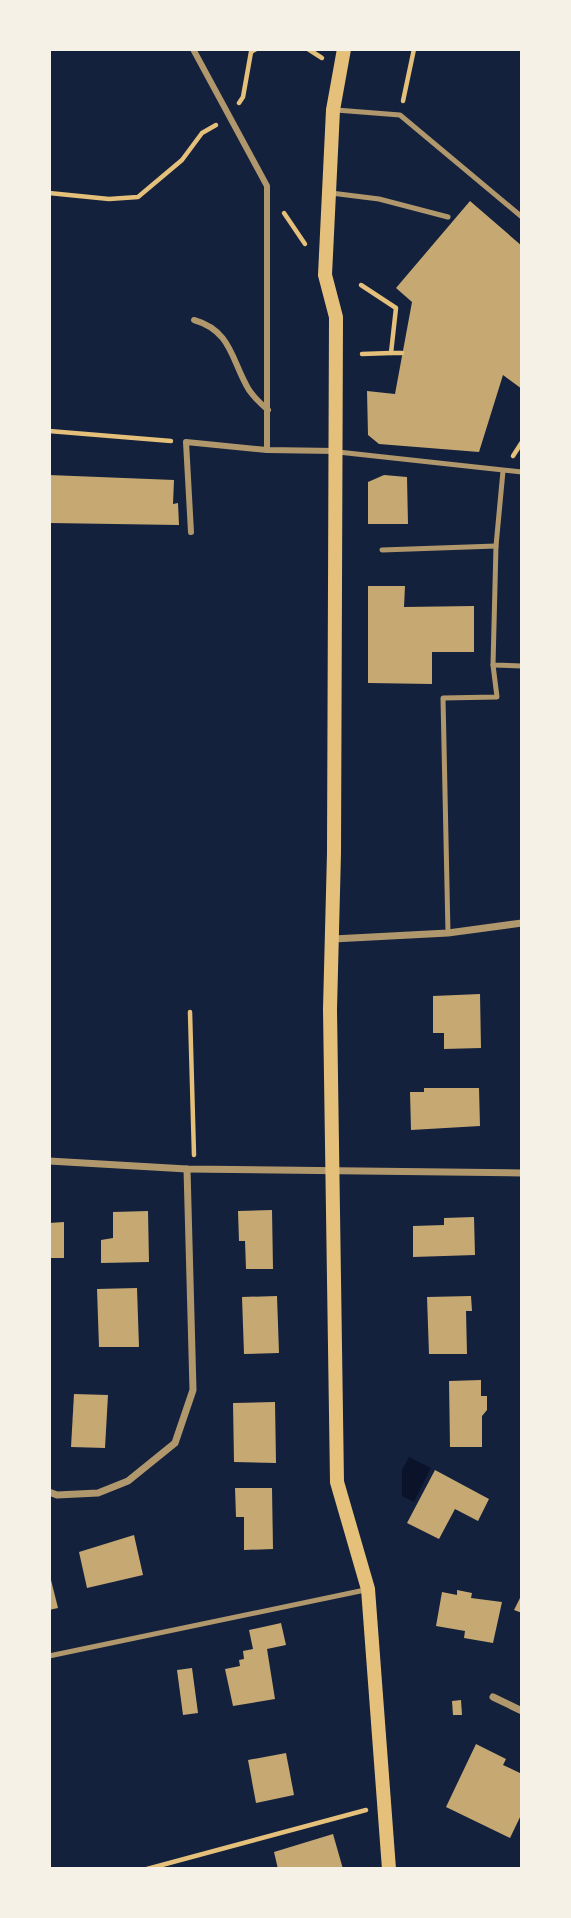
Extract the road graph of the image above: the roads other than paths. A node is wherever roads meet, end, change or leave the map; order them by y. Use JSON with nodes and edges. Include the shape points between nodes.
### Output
{"nodes":[{"id":1,"x":192,"y":49,"type":"edge"},
{"id":2,"x":344,"y":49,"type":"edge"},
{"id":3,"x":333,"y":110,"type":"junction"},
{"id":4,"x":327,"y":193,"type":"junction"},
{"id":5,"x":448,"y":217,"type":"dead end"},
{"id":6,"x":522,"y":217,"type":"edge"},
{"id":7,"x":194,"y":320,"type":"dead end"},
{"id":8,"x":268,"y":410,"type":"junction"},
{"id":9,"x":267,"y":450,"type":"junction"},
{"id":10,"x":335,"y":451,"type":"junction"},
{"id":11,"x":503,"y":471,"type":"junction"},
{"id":12,"x":522,"y":472,"type":"edge"},
{"id":13,"x":191,"y":532,"type":"dead end"},
{"id":14,"x":496,"y":546,"type":"junction"},
{"id":15,"x":382,"y":550,"type":"dead end"},
{"id":16,"x":493,"y":664,"type":"junction"},
{"id":17,"x":522,"y":666,"type":"edge"},
{"id":18,"x":522,"y":923,"type":"edge"},
{"id":19,"x":449,"y":933,"type":"junction"},
{"id":20,"x":333,"y":939,"type":"junction"},
{"id":21,"x":49,"y":1161,"type":"edge"},
{"id":22,"x":191,"y":1169,"type":"junction"},
{"id":23,"x":331,"y":1171,"type":"junction"},
{"id":24,"x":522,"y":1173,"type":"edge"},
{"id":25,"x":49,"y":1492,"type":"edge"},
{"id":26,"x":368,"y":1589,"type":"junction"},
{"id":27,"x":49,"y":1656,"type":"edge"},
{"id":28,"x":493,"y":1697,"type":"dead end"},
{"id":29,"x":522,"y":1711,"type":"edge"},
{"id":30,"x":389,"y":1869,"type":"edge"}],
"edges":[{"from":1,"to":8,"type":"street","via":[[267,186]]},
{"from":2,"to":3,"type":"main road"},
{"from":3,"to":4,"type":"main road"},
{"from":3,"to":6,"type":"lane","via":[[400,115]]},
{"from":4,"to":5,"type":"lane","via":[[379,199]]},
{"from":4,"to":10,"type":"main road","via":[[325,275],[336,317]]},
{"from":7,"to":8,"type":"street","via":[[211,325],[228,344],[250,391]]},
{"from":8,"to":9,"type":"street"},
{"from":9,"to":10,"type":"street"},
{"from":9,"to":13,"type":"street","via":[[186,442]]},
{"from":10,"to":11,"type":"lane"},
{"from":10,"to":20,"type":"main road"},
{"from":11,"to":12,"type":"lane"},
{"from":11,"to":14,"type":"lane"},
{"from":14,"to":15,"type":"lane"},
{"from":14,"to":16,"type":"lane"},
{"from":16,"to":17,"type":"lane"},
{"from":16,"to":19,"type":"lane","via":[[497,697],[443,698]]},
{"from":18,"to":19,"type":"street"},
{"from":19,"to":20,"type":"street"},
{"from":20,"to":23,"type":"main road"},
{"from":21,"to":22,"type":"street"},
{"from":22,"to":23,"type":"street"},
{"from":22,"to":25,"type":"street","via":[[193,1390],[175,1443],[128,1480],[98,1493],[57,1496]]},
{"from":23,"to":24,"type":"street"},
{"from":23,"to":26,"type":"main road","via":[[337,1482]]},
{"from":26,"to":27,"type":"lane"},
{"from":26,"to":30,"type":"main road"},
{"from":28,"to":29,"type":"street"}]}
